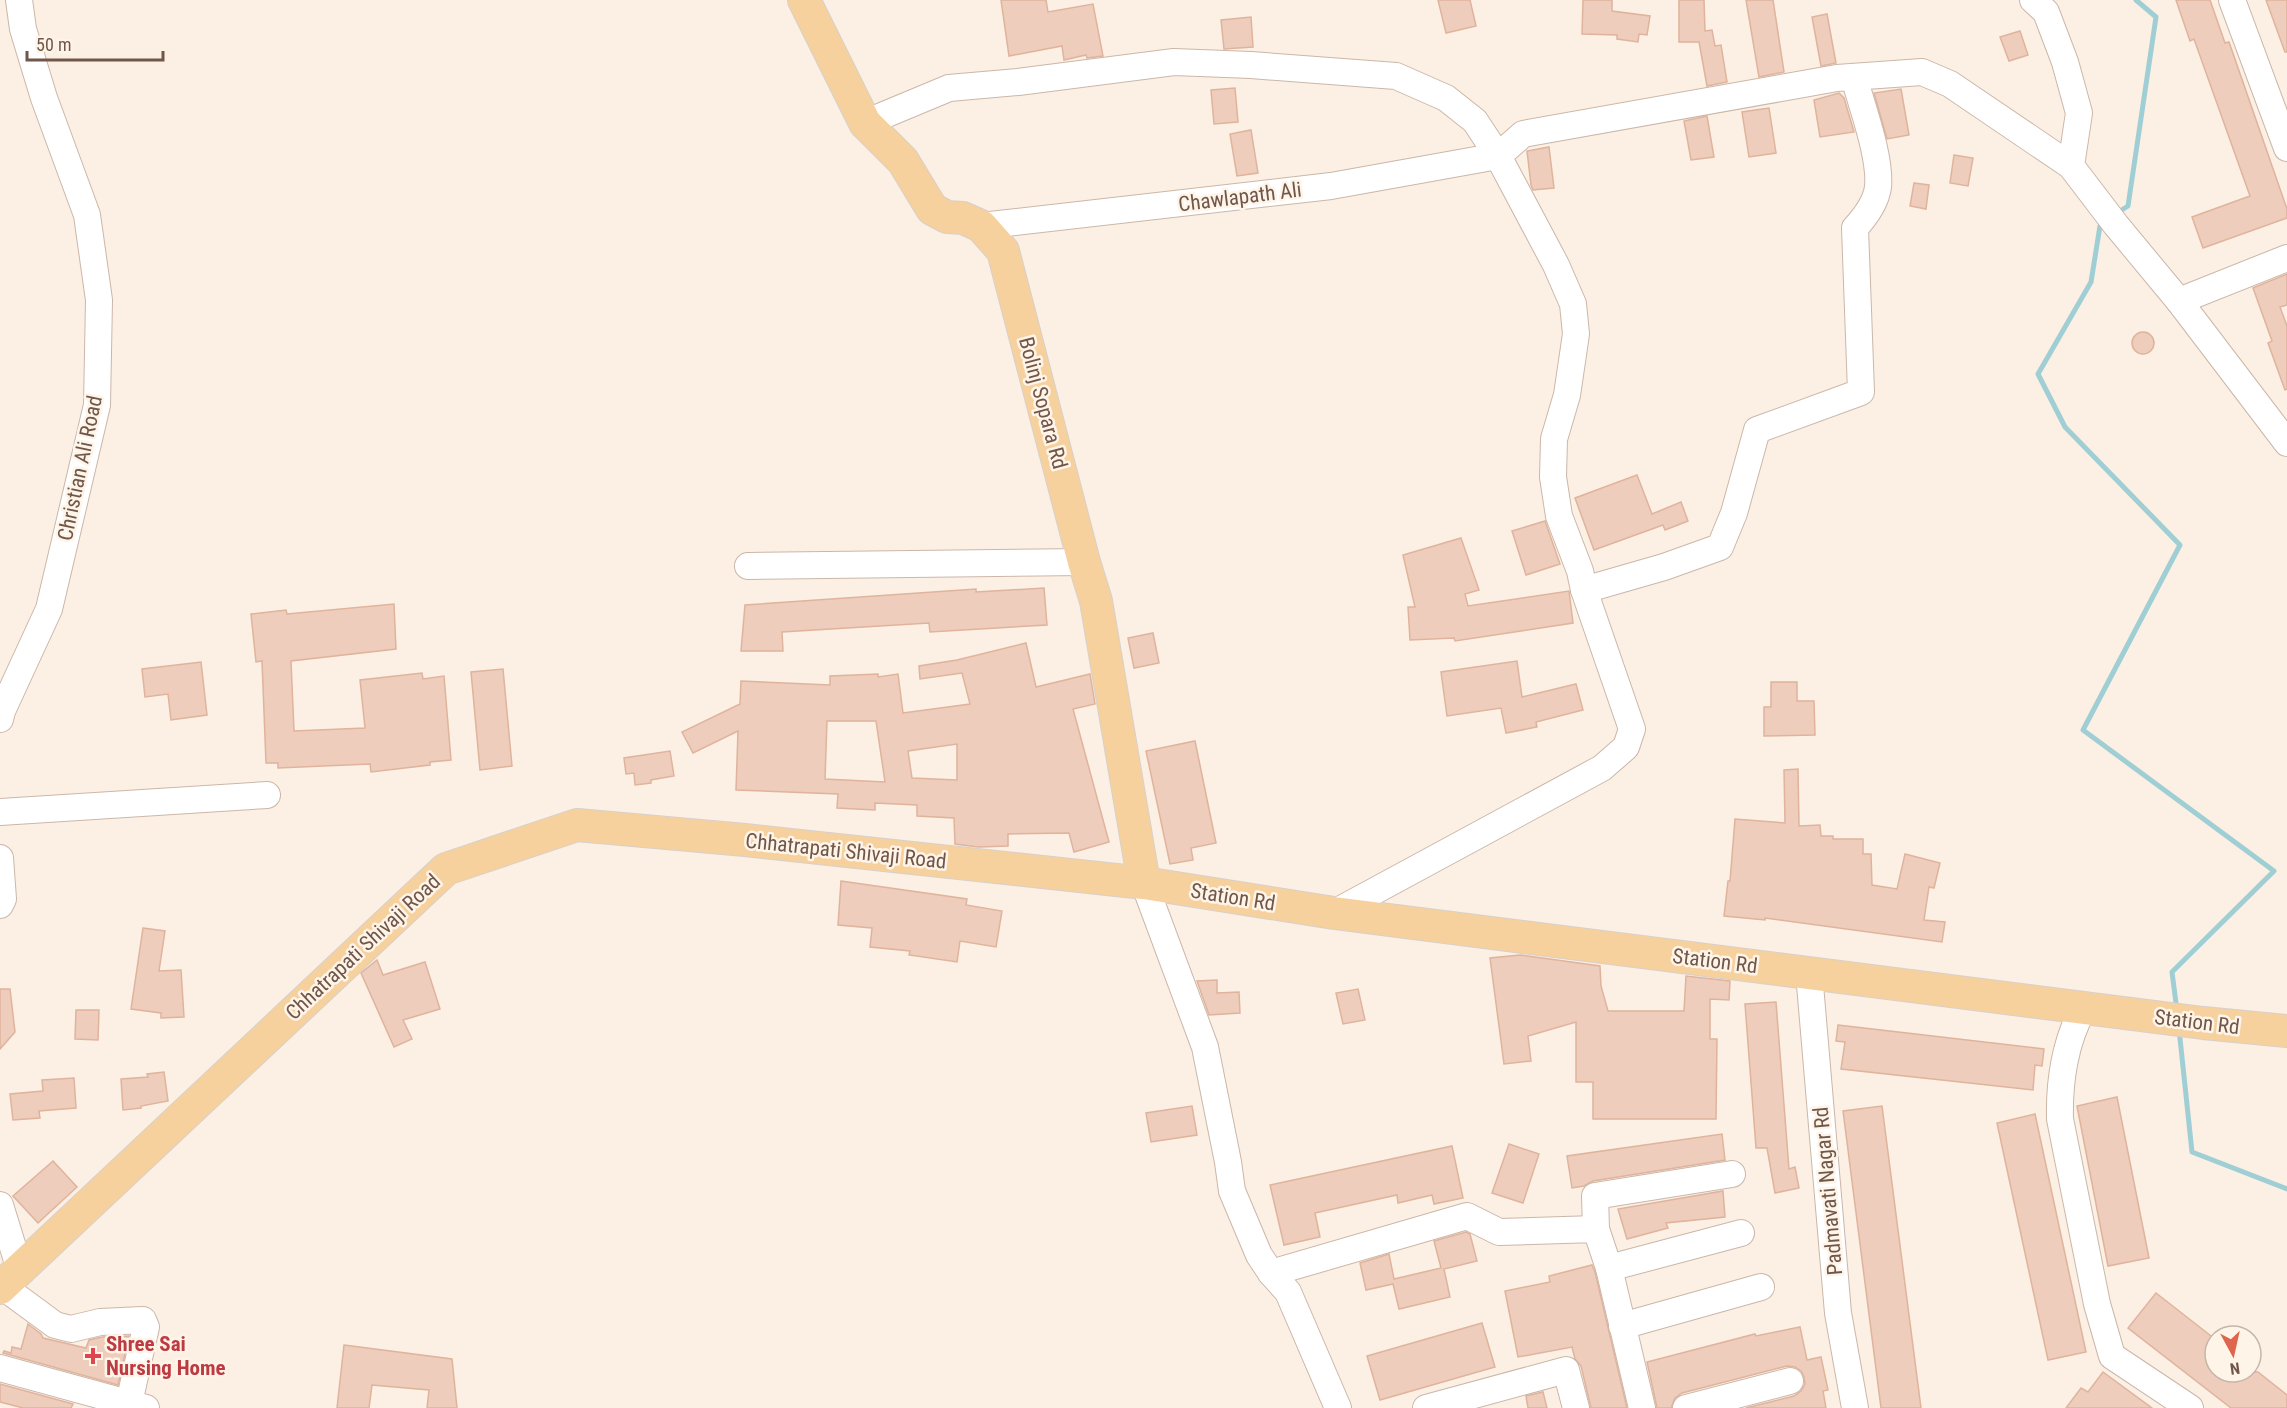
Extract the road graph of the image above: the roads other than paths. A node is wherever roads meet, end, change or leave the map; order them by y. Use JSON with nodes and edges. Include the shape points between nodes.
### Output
{"nodes":[{"id":1,"x":19,"y":0,"type":"edge"},
{"id":2,"x":804,"y":0,"type":"edge"},
{"id":3,"x":2032,"y":0,"type":"edge"},
{"id":4,"x":2232,"y":0,"type":"edge"},
{"id":5,"x":1854,"y":77,"type":"junction"},
{"id":6,"x":865,"y":123,"type":"junction"},
{"id":7,"x":2286,"y":142,"type":"edge"},
{"id":8,"x":1497,"y":156,"type":"junction"},
{"id":9,"x":2072,"y":166,"type":"junction"},
{"id":10,"x":981,"y":226,"type":"junction"},
{"id":11,"x":2287,"y":258,"type":"edge"},
{"id":12,"x":2179,"y":301,"type":"junction"},
{"id":13,"x":2287,"y":443,"type":"edge"},
{"id":14,"x":1084,"y":561,"type":"junction"},
{"id":15,"x":748,"y":566,"type":"dead end"},
{"id":16,"x":1584,"y":590,"type":"junction"},
{"id":17,"x":0,"y":719,"type":"edge"},
{"id":18,"x":267,"y":795,"type":"dead end"},
{"id":19,"x":0,"y":812,"type":"edge"},
{"id":20,"x":0,"y":858,"type":"edge"},
{"id":21,"x":1144,"y":883,"type":"junction"},
{"id":22,"x":0,"y":905,"type":"edge"},
{"id":23,"x":1334,"y":913,"type":"junction"},
{"id":24,"x":1809,"y":973,"type":"junction"},
{"id":25,"x":2084,"y":1008,"type":"junction"},
{"id":26,"x":2287,"y":1031,"type":"edge"},
{"id":27,"x":1732,"y":1173,"type":"dead end"},
{"id":28,"x":0,"y":1205,"type":"edge"},
{"id":29,"x":1596,"y":1229,"type":"junction"},
{"id":30,"x":1741,"y":1233,"type":"dead end"},
{"id":31,"x":1608,"y":1268,"type":"junction"},
{"id":32,"x":1271,"y":1273,"type":"junction"},
{"id":33,"x":7,"y":1281,"type":"edge"},
{"id":34,"x":1761,"y":1287,"type":"dead end"},
{"id":35,"x":1622,"y":1326,"type":"junction"},
{"id":36,"x":0,"y":1368,"type":"edge"},
{"id":37,"x":1790,"y":1381,"type":"dead end"},
{"id":38,"x":138,"y":1406,"type":"edge"},
{"id":39,"x":1338,"y":1408,"type":"edge"},
{"id":40,"x":1426,"y":1408,"type":"edge"},
{"id":41,"x":1576,"y":1408,"type":"edge"},
{"id":42,"x":1642,"y":1408,"type":"edge"},
{"id":43,"x":1686,"y":1408,"type":"edge"},
{"id":44,"x":1855,"y":1408,"type":"edge"},
{"id":45,"x":2190,"y":1408,"type":"edge"}],
"edges":[{"from":1,"to":17,"type":"street","name":"Christian Ali Road","via":[[23,29],[44,98],[87,215],[99,300],[97,405],[49,609]]},
{"from":2,"to":6,"type":"main road"},
{"from":3,"to":9,"type":"street","via":[[2046,12],[2079,113]]},
{"from":4,"to":7,"type":"street"},
{"from":5,"to":8,"type":"street","via":[[1523,134]]},
{"from":5,"to":9,"type":"street","via":[[1922,72],[1950,84]]},
{"from":5,"to":16,"type":"street","via":[[1876,161],[1878,189],[1868,212],[1855,228],[1861,392],[1757,430],[1734,513],[1720,547]]},
{"from":6,"to":8,"type":"street","via":[[949,88],[1174,62],[1251,65],[1396,76],[1446,98],[1475,122]]},
{"from":6,"to":10,"type":"main road","via":[[903,161],[932,210]]},
{"from":8,"to":10,"type":"street","name":"Chawlapath Ali","via":[[1331,186]]},
{"from":8,"to":16,"type":"street","via":[[1532,217],[1573,304],[1576,334],[1567,395],[1554,439],[1553,477],[1559,516]]},
{"from":9,"to":12,"type":"street"},
{"from":10,"to":14,"type":"main road","name":"Bolinj Sopara Rd","via":[[1003,251]]},
{"from":11,"to":12,"type":"street"},
{"from":12,"to":13,"type":"street"},
{"from":14,"to":15,"type":"street"},
{"from":14,"to":21,"type":"main road","name":"Bolinj Sopara Rd","via":[[1096,602]]},
{"from":16,"to":23,"type":"street","via":[[1632,729],[1626,747],[1602,768]]},
{"from":18,"to":19,"type":"street"},
{"from":20,"to":22,"type":"street"},
{"from":21,"to":23,"type":"main road","name":"Station Rd"},
{"from":21,"to":32,"type":"street","via":[[1205,1047],[1232,1191],[1259,1255]]},
{"from":21,"to":33,"type":"main road","name":"Chhatrapati Shivaji Road","via":[[577,825],[446,869]]},
{"from":23,"to":24,"type":"main road","name":"Station Rd"},
{"from":24,"to":25,"type":"main road","name":"Station Rd"},
{"from":24,"to":44,"type":"street","name":"Padmavati Nagar Rd","via":[[1838,1313]]},
{"from":25,"to":26,"type":"main road","name":"Station Rd"},
{"from":25,"to":45,"type":"street","via":[[2073,1025],[2060,1092],[2060,1119],[2097,1304],[2112,1356]]},
{"from":27,"to":29,"type":"street","via":[[1595,1197]]},
{"from":28,"to":33,"type":"street"},
{"from":29,"to":31,"type":"street"},
{"from":29,"to":32,"type":"street","via":[[1499,1232],[1467,1216]]},
{"from":30,"to":31,"type":"street"},
{"from":31,"to":35,"type":"street"},
{"from":32,"to":39,"type":"street","via":[[1288,1292]]},
{"from":33,"to":38,"type":"street","via":[[55,1325],[71,1329],[100,1322],[143,1320],[146,1327]]},
{"from":34,"to":35,"type":"street"},
{"from":35,"to":42,"type":"street"},
{"from":36,"to":38,"type":"street"},
{"from":37,"to":43,"type":"street"},
{"from":40,"to":41,"type":"street","via":[[1566,1370]]}]}
